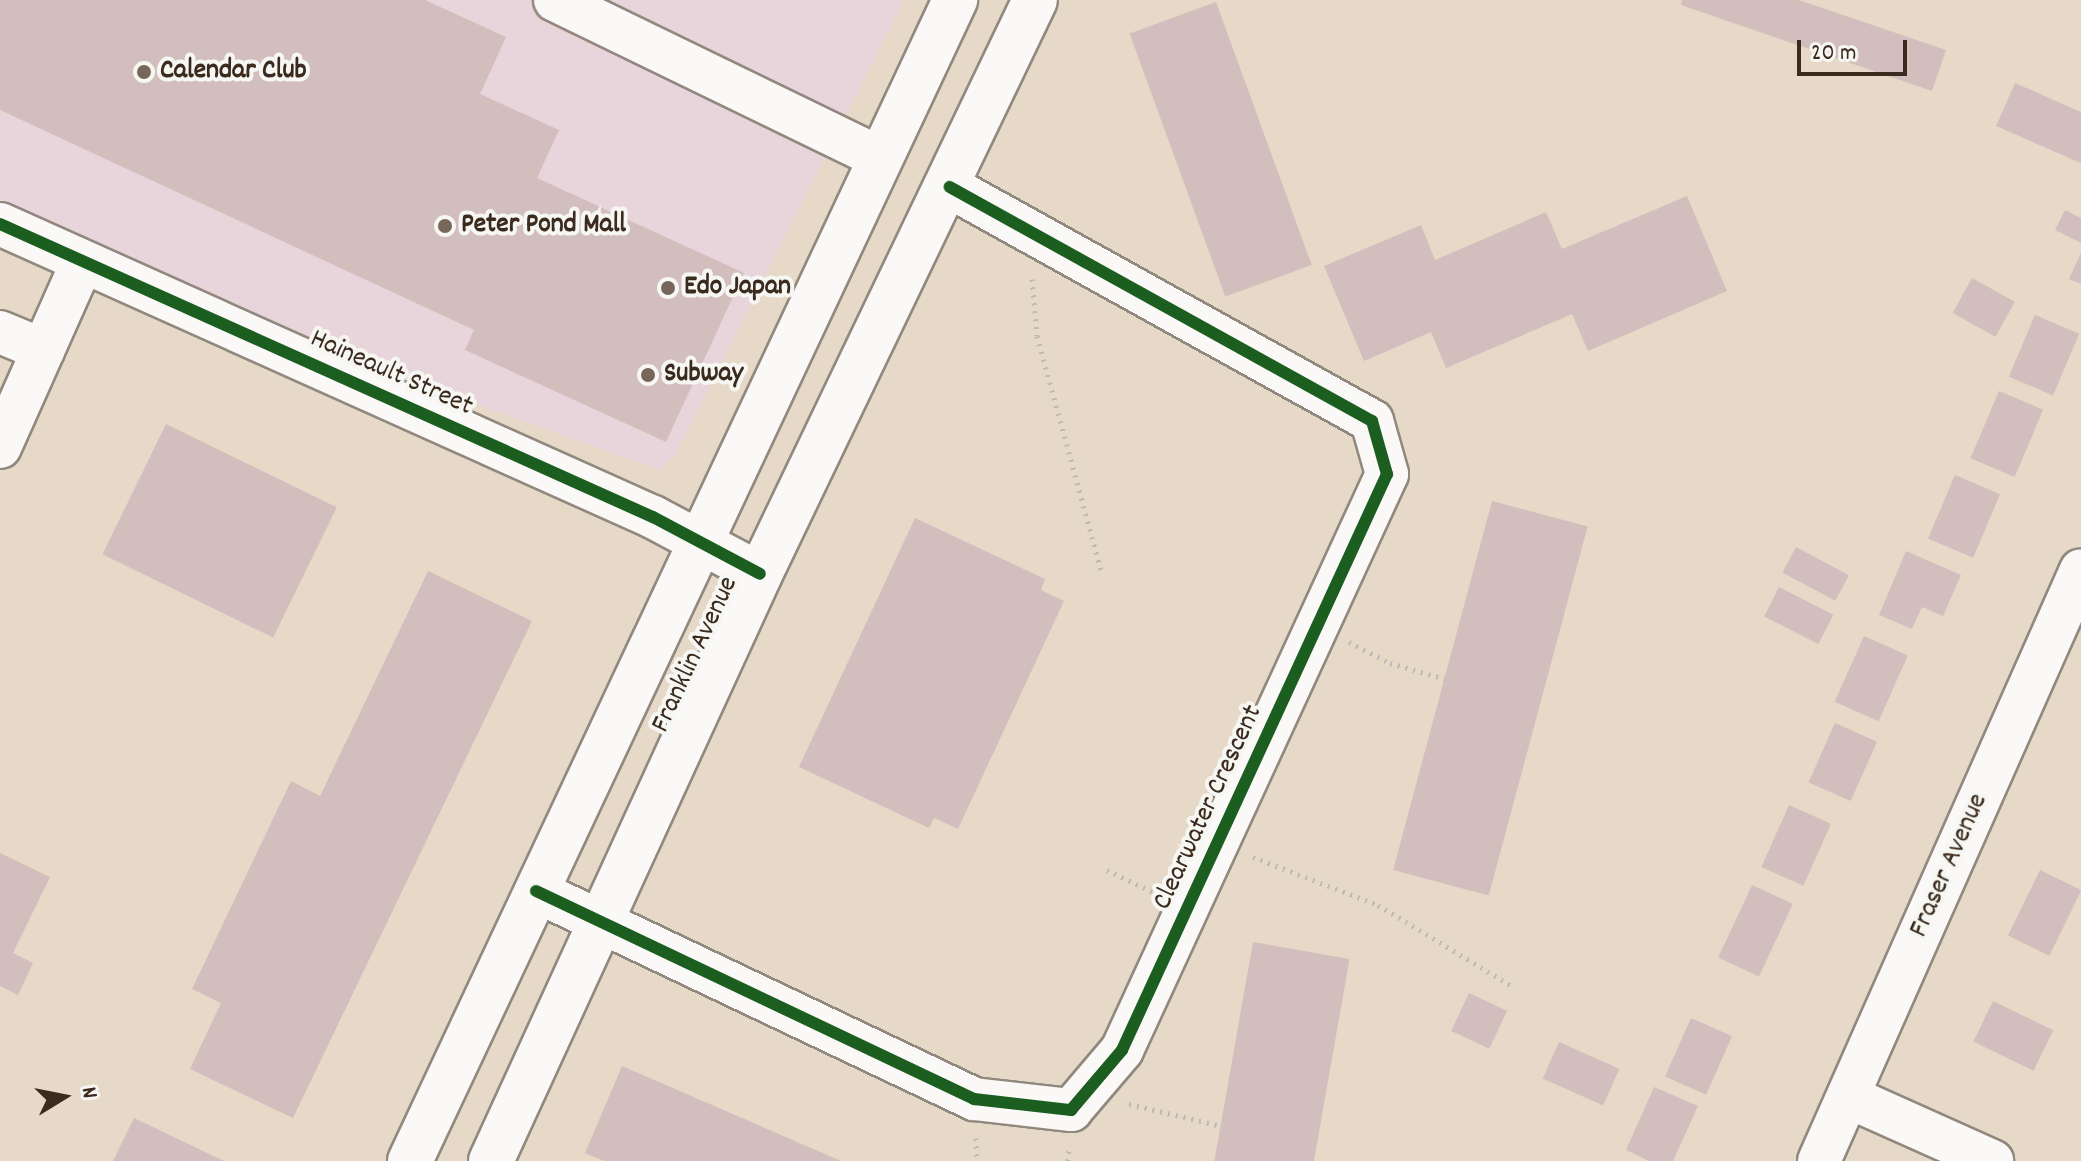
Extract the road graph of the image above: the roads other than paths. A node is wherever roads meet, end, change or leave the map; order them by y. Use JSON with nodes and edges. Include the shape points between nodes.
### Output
{"nodes":[{"id":1,"x":555,"y":0,"type":"edge"},
{"id":2,"x":955,"y":0,"type":"edge"},
{"id":3,"x":1035,"y":0,"type":"edge"},
{"id":4,"x":881,"y":158,"type":"junction"},
{"id":5,"x":949,"y":187,"type":"junction"},
{"id":6,"x":0,"y":224,"type":"edge"},
{"id":7,"x":82,"y":263,"type":"junction"},
{"id":8,"x":0,"y":332,"type":"edge"},
{"id":9,"x":43,"y":350,"type":"junction"},
{"id":10,"x":0,"y":447,"type":"edge"},
{"id":11,"x":699,"y":539,"type":"junction"},
{"id":12,"x":760,"y":574,"type":"junction"},
{"id":13,"x":2077,"y":590,"type":"edge"},
{"id":14,"x":536,"y":891,"type":"junction"},
{"id":15,"x":601,"y":923,"type":"junction"},
{"id":16,"x":1849,"y":1097,"type":"junction"},
{"id":17,"x":410,"y":1161,"type":"edge"},
{"id":18,"x":491,"y":1161,"type":"edge"},
{"id":19,"x":1819,"y":1161,"type":"edge"},
{"id":20,"x":1992,"y":1161,"type":"edge"}],
"edges":[{"from":1,"to":4,"type":"street"},
{"from":2,"to":4,"type":"main road","name":"Franklin Avenue"},
{"from":3,"to":5,"type":"main road","name":"Franklin Avenue"},
{"from":4,"to":11,"type":"main road","name":"Franklin Avenue"},
{"from":5,"to":12,"type":"main road","name":"Franklin Avenue"},
{"from":5,"to":15,"type":"street","name":"Clearwater Crescent","via":[[1372,421],[1387,474],[1122,1050],[1071,1110],[974,1099]]},
{"from":6,"to":7,"type":"street","name":"Haineault Street"},
{"from":7,"to":9,"type":"street"},
{"from":7,"to":11,"type":"street","name":"Haineault Street"},
{"from":8,"to":9,"type":"street"},
{"from":9,"to":10,"type":"street"},
{"from":11,"to":12,"type":"street","name":"Haineault Street"},
{"from":11,"to":14,"type":"main road","name":"Franklin Avenue"},
{"from":12,"to":15,"type":"main road","name":"Franklin Avenue"},
{"from":13,"to":16,"type":"street","name":"Fraser Avenue"},
{"from":14,"to":15,"type":"street","name":"Clearwater Crescent"},
{"from":14,"to":17,"type":"main road","name":"Franklin Avenue"},
{"from":15,"to":18,"type":"main road","name":"Franklin Avenue"},
{"from":16,"to":19,"type":"street","name":"Fraser Avenue"},
{"from":16,"to":20,"type":"street"}]}
